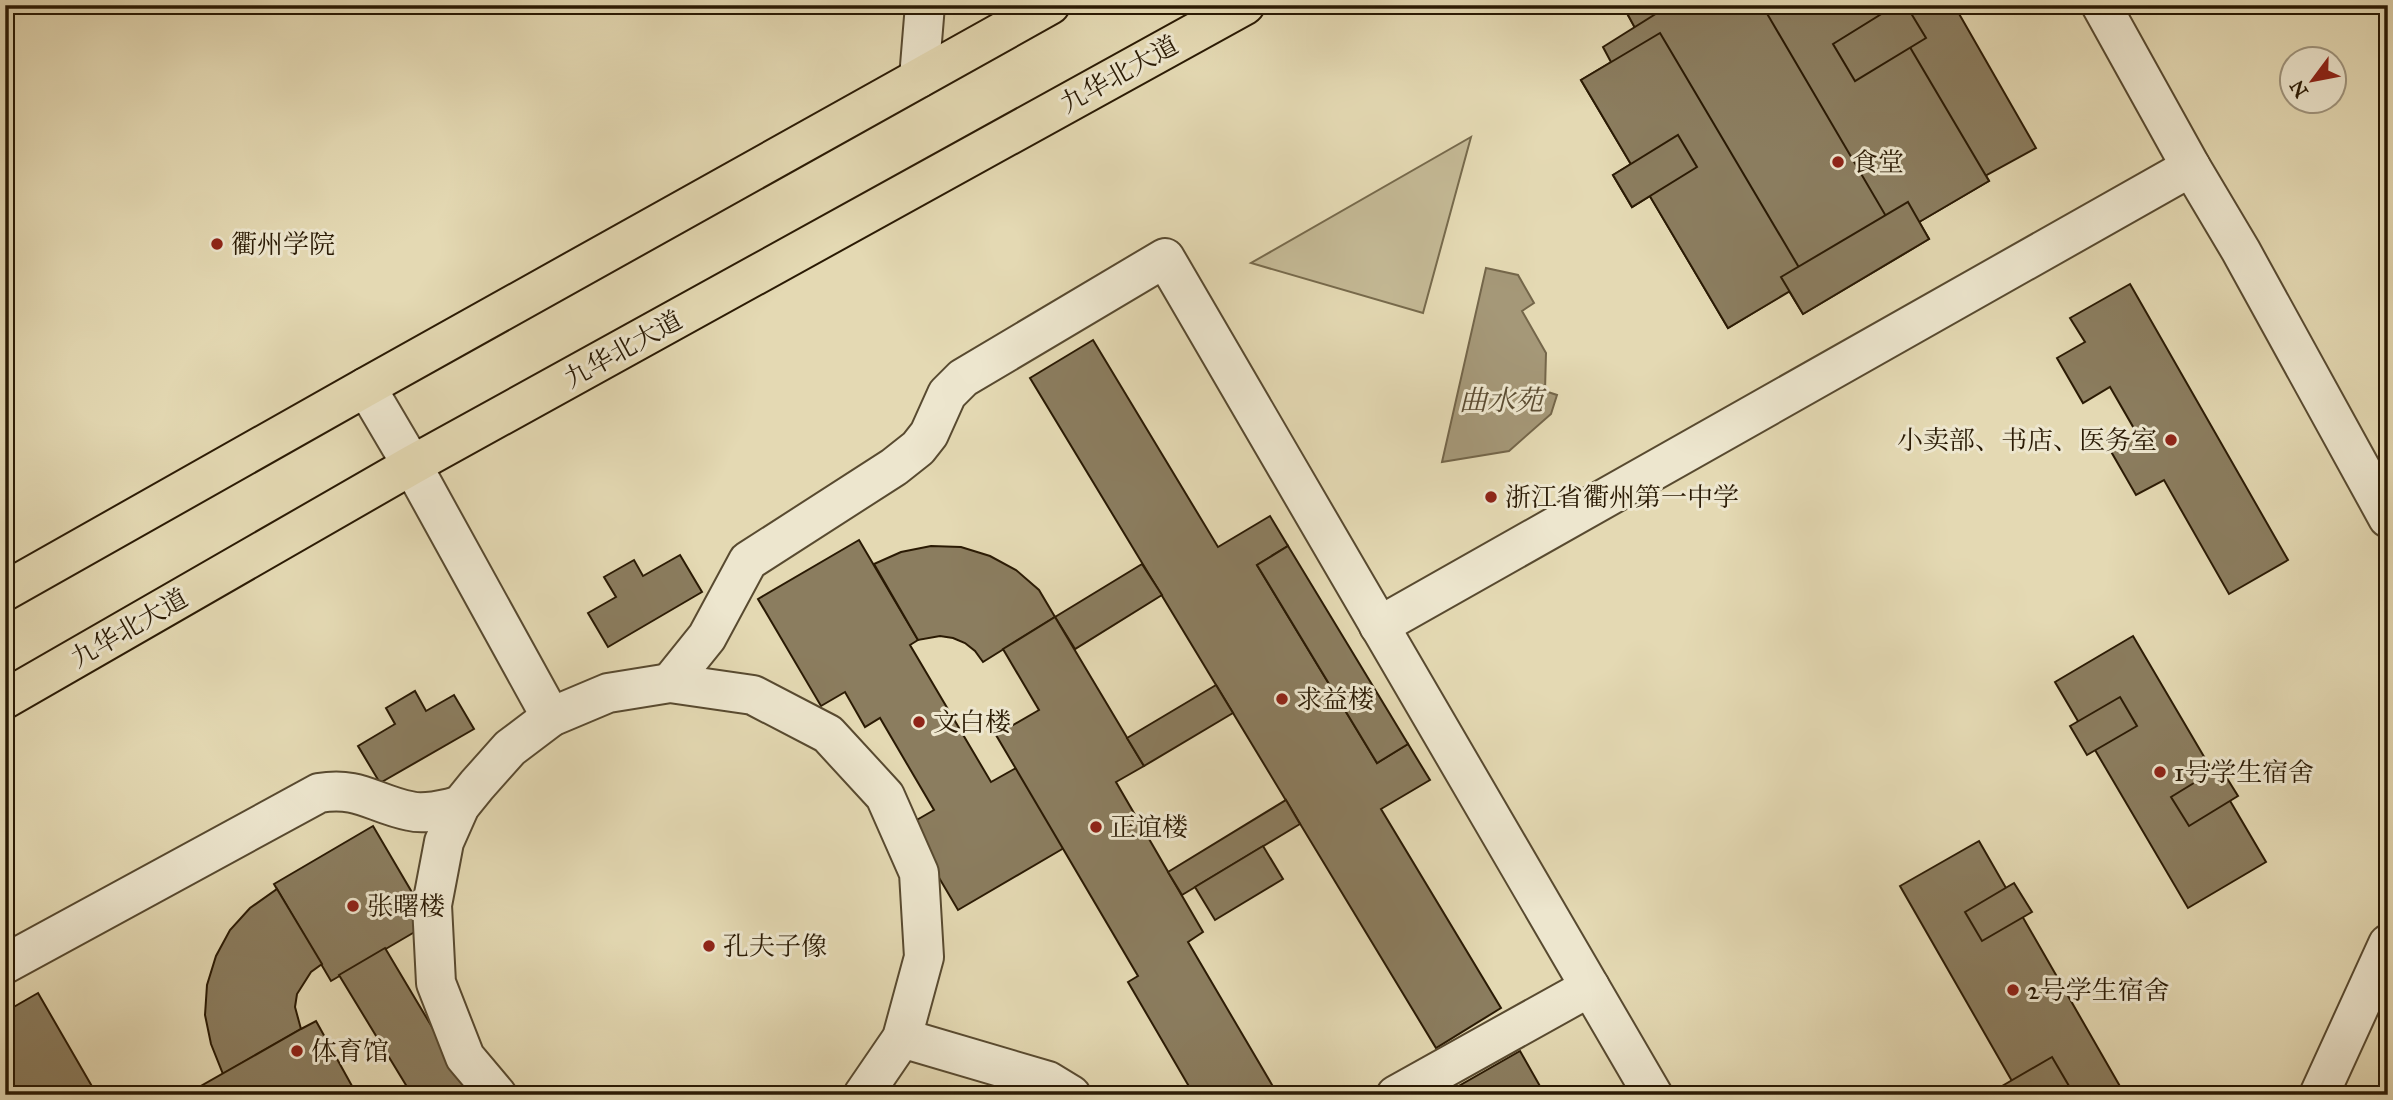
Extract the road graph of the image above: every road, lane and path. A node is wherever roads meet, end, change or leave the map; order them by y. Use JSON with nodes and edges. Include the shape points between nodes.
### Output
{"nodes":[{"id":1,"x":925,"y":5,"type":"edge"},
{"id":2,"x":1050,"y":5,"type":"edge"},
{"id":3,"x":1245,"y":5,"type":"edge"},
{"id":4,"x":2101,"y":5,"type":"edge"},
{"id":5,"x":919,"y":78,"type":"junction"},
{"id":6,"x":2190,"y":167,"type":"junction"},
{"id":7,"x":366,"y":387,"type":"junction"},
{"id":8,"x":412,"y":465,"type":"junction"},
{"id":9,"x":2388,"y":518,"type":"edge"},
{"id":10,"x":5,"y":591,"type":"edge"},
{"id":11,"x":1379,"y":626,"type":"junction"},
{"id":12,"x":670,"y":683,"type":"junction"},
{"id":13,"x":5,"y":699,"type":"edge"},
{"id":14,"x":551,"y":718,"type":"junction"},
{"id":15,"x":460,"y":806,"type":"junction"},
{"id":16,"x":2388,"y":944,"type":"edge"},
{"id":17,"x":5,"y":964,"type":"edge"},
{"id":18,"x":1590,"y":986,"type":"junction"},
{"id":19,"x":902,"y":1038,"type":"junction"},
{"id":20,"x":497,"y":1095,"type":"edge"},
{"id":21,"x":863,"y":1095,"type":"edge"},
{"id":22,"x":1071,"y":1095,"type":"edge"},
{"id":23,"x":1396,"y":1095,"type":"edge"},
{"id":24,"x":1653,"y":1095,"type":"edge"},
{"id":25,"x":2319,"y":1095,"type":"edge"}],
"edges":[{"from":1,"to":5,"type":"street"},
{"from":2,"to":5,"type":"main road"},
{"from":3,"to":8,"type":"main road","name":"九华北大道"},
{"from":4,"to":6,"type":"street"},
{"from":5,"to":7,"type":"main road"},
{"from":6,"to":9,"type":"street"},
{"from":6,"to":11,"type":"street"},
{"from":7,"to":8,"type":"street"},
{"from":7,"to":10,"type":"main road"},
{"from":8,"to":13,"type":"main road","name":"九华北大道"},
{"from":8,"to":14,"type":"street"},
{"from":11,"to":12,"type":"street","via":[[1165,258],[963,378],[947,394],[918,448],[748,561],[707,637]]},
{"from":11,"to":18,"type":"street"},
{"from":12,"to":14,"type":"street","via":[[608,693]]},
{"from":12,"to":19,"type":"street","via":[[753,695],[775,706],[828,734],[885,796],[919,873],[924,957]]},
{"from":14,"to":15,"type":"street","via":[[510,748]]},
{"from":15,"to":17,"type":"street","via":[[412,812],[342,790],[319,793]]},
{"from":15,"to":20,"type":"street","via":[[443,842],[432,905],[436,983],[466,1056]]},
{"from":16,"to":25,"type":"street"},
{"from":18,"to":23,"type":"street"},
{"from":18,"to":24,"type":"street"},
{"from":19,"to":21,"type":"street"},
{"from":19,"to":22,"type":"street","via":[[1048,1081]]}]}
